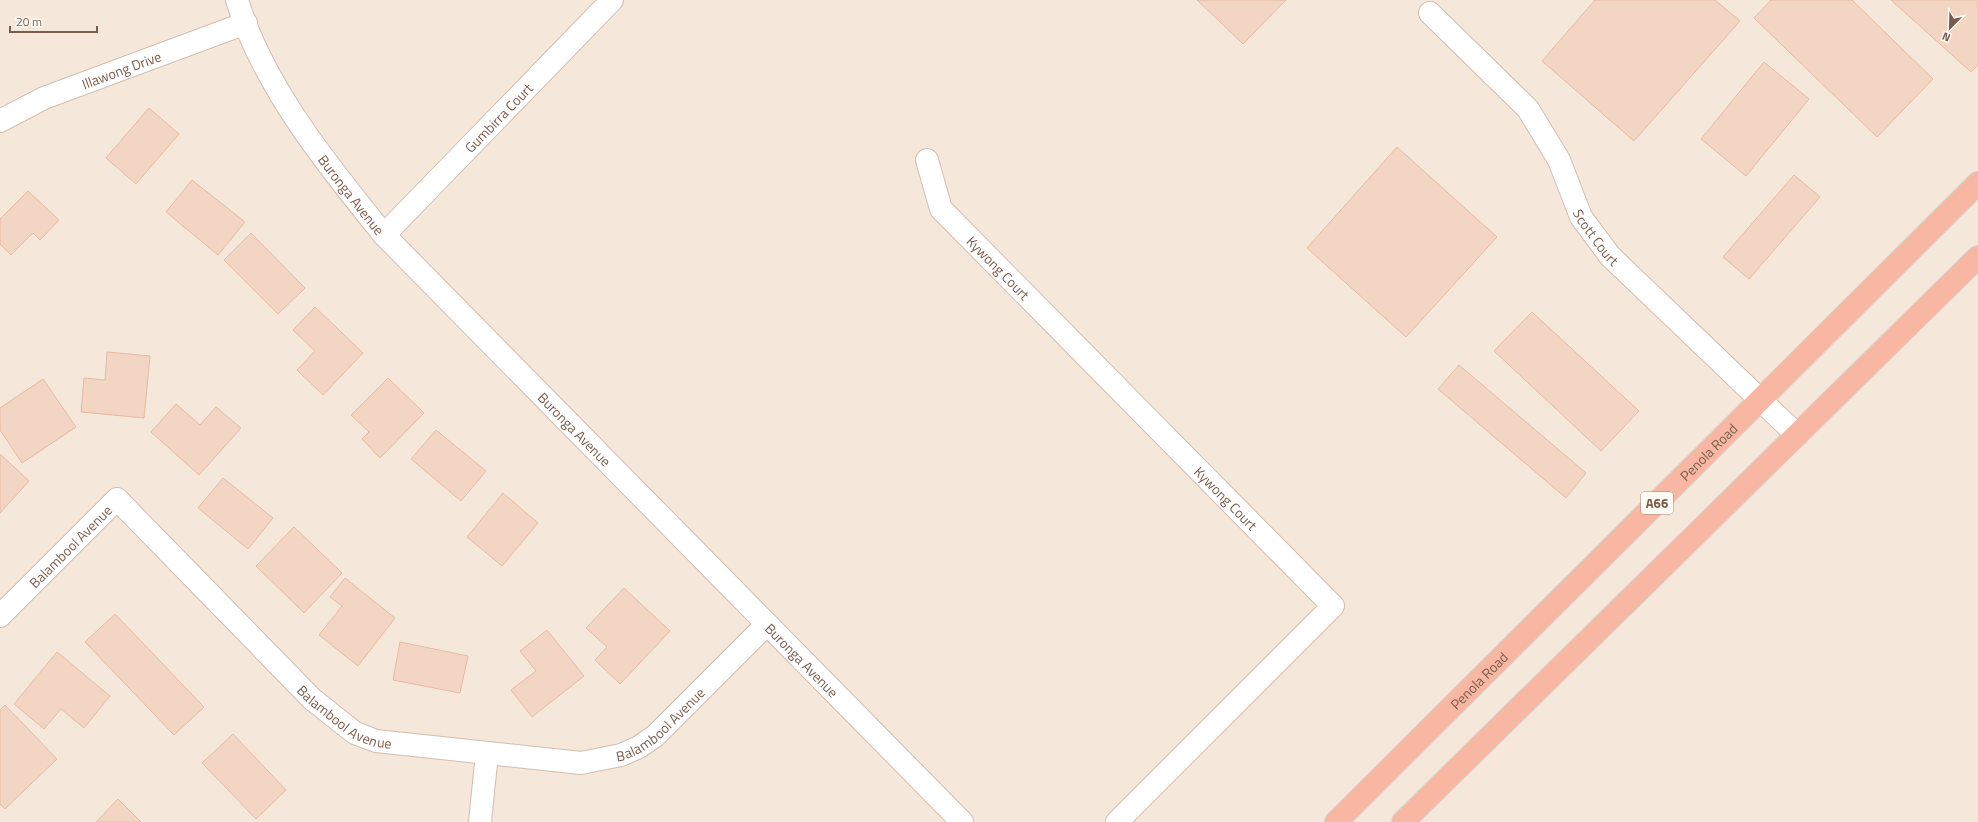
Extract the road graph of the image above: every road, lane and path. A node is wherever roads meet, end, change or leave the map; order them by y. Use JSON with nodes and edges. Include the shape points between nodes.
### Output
{"nodes":[{"id":1,"x":237,"y":0,"type":"edge"},
{"id":2,"x":612,"y":0,"type":"edge"},
{"id":3,"x":1430,"y":13,"type":"dead end"},
{"id":4,"x":246,"y":23,"type":"junction"},
{"id":5,"x":0,"y":121,"type":"edge"},
{"id":6,"x":927,"y":160,"type":"dead end"},
{"id":7,"x":1978,"y":183,"type":"edge"},
{"id":8,"x":384,"y":235,"type":"junction"},
{"id":9,"x":1978,"y":257,"type":"edge"},
{"id":10,"x":1760,"y":400,"type":"junction"},
{"id":11,"x":1797,"y":435,"type":"junction"},
{"id":12,"x":0,"y":616,"type":"edge"},
{"id":13,"x":767,"y":624,"type":"junction"},
{"id":14,"x":487,"y":754,"type":"junction"},
{"id":15,"x":480,"y":822,"type":"edge"},
{"id":16,"x":962,"y":822,"type":"edge"},
{"id":17,"x":1117,"y":822,"type":"edge"},
{"id":18,"x":1336,"y":822,"type":"edge"},
{"id":19,"x":1403,"y":822,"type":"edge"}],
"edges":[{"from":1,"to":4,"type":"street","name":"Buronga Avenue"},
{"from":2,"to":8,"type":"street","name":"Gumbirra Court"},
{"from":3,"to":10,"type":"street","name":"Scott Court","via":[[1528,109],[1560,160],[1581,216],[1610,256]]},
{"from":4,"to":5,"type":"street","name":"Illawong Drive","via":[[44,98]]},
{"from":4,"to":8,"type":"street","name":"Buronga Avenue","via":[[266,68],[296,118],[335,175]]},
{"from":6,"to":17,"type":"street","name":"Kywong Court","via":[[941,209],[1333,606]]},
{"from":7,"to":10,"type":"highway","name":"Penola Road","number":"A66"},
{"from":8,"to":13,"type":"street","name":"Buronga Avenue"},
{"from":9,"to":11,"type":"highway"},
{"from":10,"to":11,"type":"street","name":"Scott Court"},
{"from":10,"to":18,"type":"highway","name":"Penola Road","number":"A66"},
{"from":11,"to":19,"type":"highway"},
{"from":12,"to":14,"type":"street","name":"Balambool Avenue","via":[[117,499],[312,699],[355,733],[376,741]]},
{"from":13,"to":14,"type":"street","name":"Balambool Avenue","via":[[655,736],[639,747],[621,755],[582,763]]},
{"from":13,"to":16,"type":"street","name":"Buronga Avenue"},
{"from":14,"to":15,"type":"street"}]}
